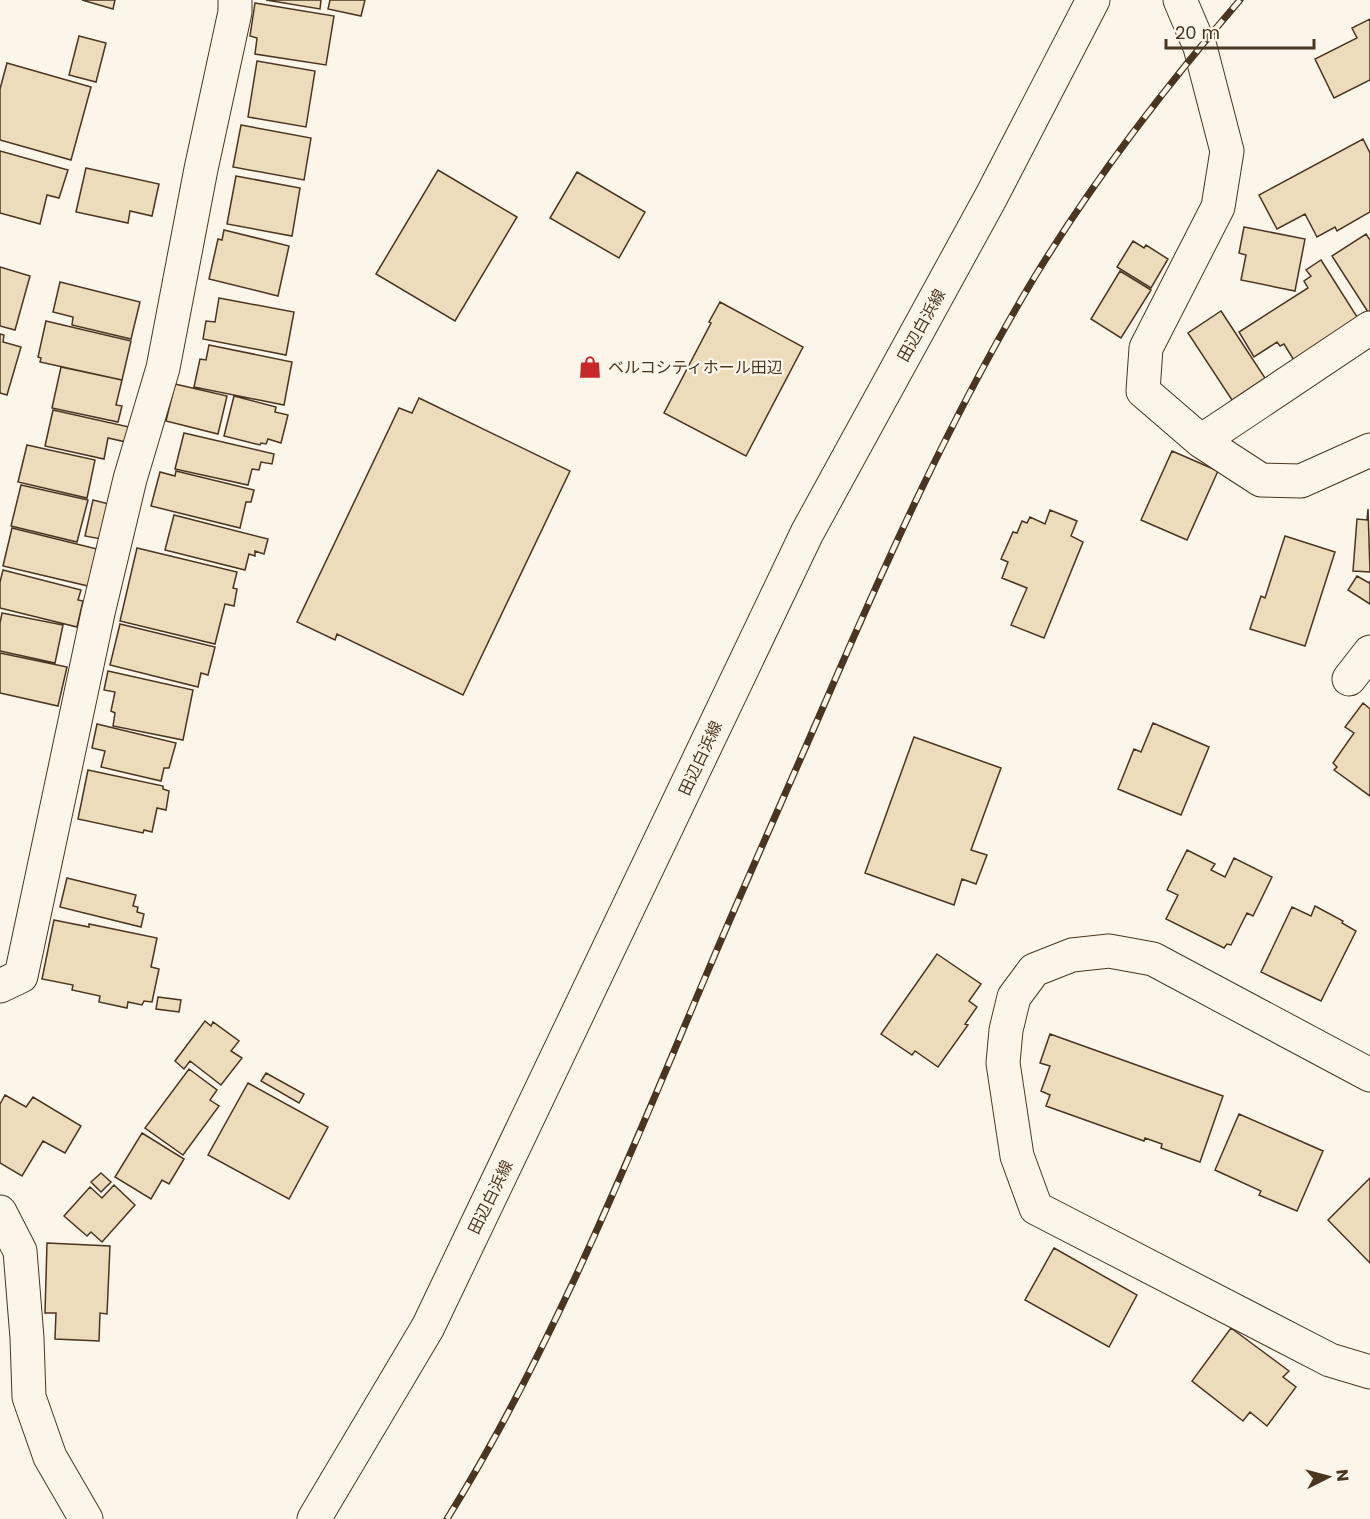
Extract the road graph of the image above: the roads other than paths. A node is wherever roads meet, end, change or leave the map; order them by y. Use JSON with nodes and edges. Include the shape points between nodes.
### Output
{"nodes":[{"id":1,"x":235,"y":0,"type":"edge"},
{"id":2,"x":1093,"y":0,"type":"edge"},
{"id":3,"x":1180,"y":0,"type":"edge"},
{"id":4,"x":1370,"y":328,"type":"edge"},
{"id":5,"x":1202,"y":441,"type":"junction"},
{"id":6,"x":1370,"y":450,"type":"edge"},
{"id":7,"x":1370,"y":652,"type":"edge"},
{"id":8,"x":1349,"y":679,"type":"dead end"},
{"id":9,"x":0,"y":986,"type":"edge"},
{"id":10,"x":1370,"y":1075,"type":"edge"},
{"id":11,"x":0,"y":1212,"type":"edge"},
{"id":12,"x":1370,"y":1372,"type":"edge"},
{"id":13,"x":317,"y":1518,"type":"edge"},
{"id":14,"x":86,"y":1519,"type":"edge"}],
"edges":[{"from":1,"to":9,"type":"street","via":[[163,368],[130,479],[98,614],[21,976]]},
{"from":2,"to":13,"type":"street","name":"田辺白浜線","via":[[991,197],[807,533],[428,1327]]},
{"from":3,"to":5,"type":"street","via":[[1200,47],[1227,151],[1218,207],[1146,348],[1143,391]]},
{"from":4,"to":5,"type":"street"},
{"from":5,"to":6,"type":"street","via":[[1261,480],[1301,481]]},
{"from":7,"to":8,"type":"street"},
{"from":10,"to":12,"type":"street","via":[[1153,959],[1109,951],[1072,954],[1034,970],[1014,997],[1003,1063],[1017,1156],[1036,1208],[1330,1360]]},
{"from":11,"to":14,"type":"street","via":[[20,1251],[29,1397],[50,1457]]}]}
